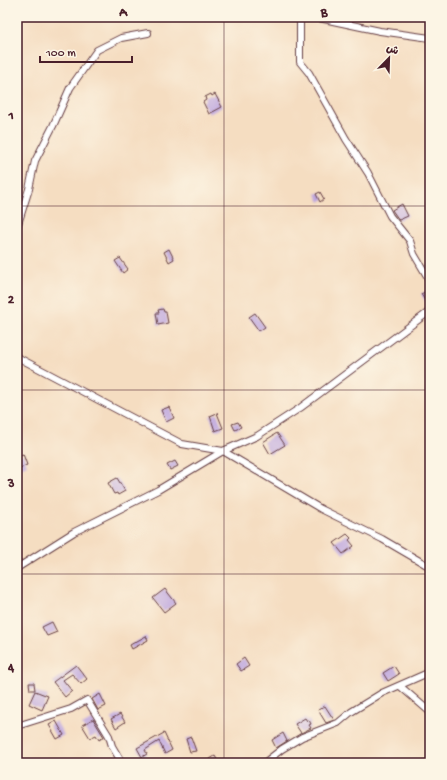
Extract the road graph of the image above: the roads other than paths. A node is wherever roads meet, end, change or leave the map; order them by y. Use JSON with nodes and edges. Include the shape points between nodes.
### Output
{"nodes":[{"id":1,"x":300,"y":17,"type":"edge"},
{"id":2,"x":314,"y":17,"type":"edge"},
{"id":3,"x":148,"y":33,"type":"dead end"},
{"id":4,"x":430,"y":38,"type":"edge"},
{"id":5,"x":17,"y":228,"type":"edge"},
{"id":6,"x":430,"y":281,"type":"edge"},
{"id":7,"x":430,"y":311,"type":"edge"},
{"id":8,"x":17,"y":357,"type":"edge"},
{"id":9,"x":223,"y":451,"type":"junction"},
{"id":10,"x":430,"y":567,"type":"edge"},
{"id":11,"x":17,"y":568,"type":"edge"},
{"id":12,"x":430,"y":672,"type":"edge"},
{"id":13,"x":400,"y":686,"type":"junction"},
{"id":14,"x":430,"y":712,"type":"edge"},
{"id":15,"x":17,"y":726,"type":"edge"},
{"id":16,"x":267,"y":762,"type":"edge"},
{"id":17,"x":122,"y":763,"type":"edge"}],
"edges":[{"from":1,"to":6,"type":"street","via":[[300,62],[368,173],[390,216],[410,241],[414,254]]},
{"from":2,"to":4,"type":"street","via":[[380,31]]},
{"from":3,"to":5,"type":"street","via":[[121,38],[97,50],[70,88],[54,126],[35,161]]},
{"from":7,"to":9,"type":"street","via":[[300,408],[257,436]]},
{"from":8,"to":9,"type":"street","via":[[182,444]]},
{"from":9,"to":10,"type":"street","via":[[321,509],[382,539]]},
{"from":9,"to":11,"type":"street","via":[[158,490],[74,532]]},
{"from":12,"to":13,"type":"street"},
{"from":13,"to":14,"type":"street"},
{"from":13,"to":16,"type":"street","via":[[376,697],[338,723],[302,737]]},
{"from":15,"to":17,"type":"street","via":[[87,700]]}]}
